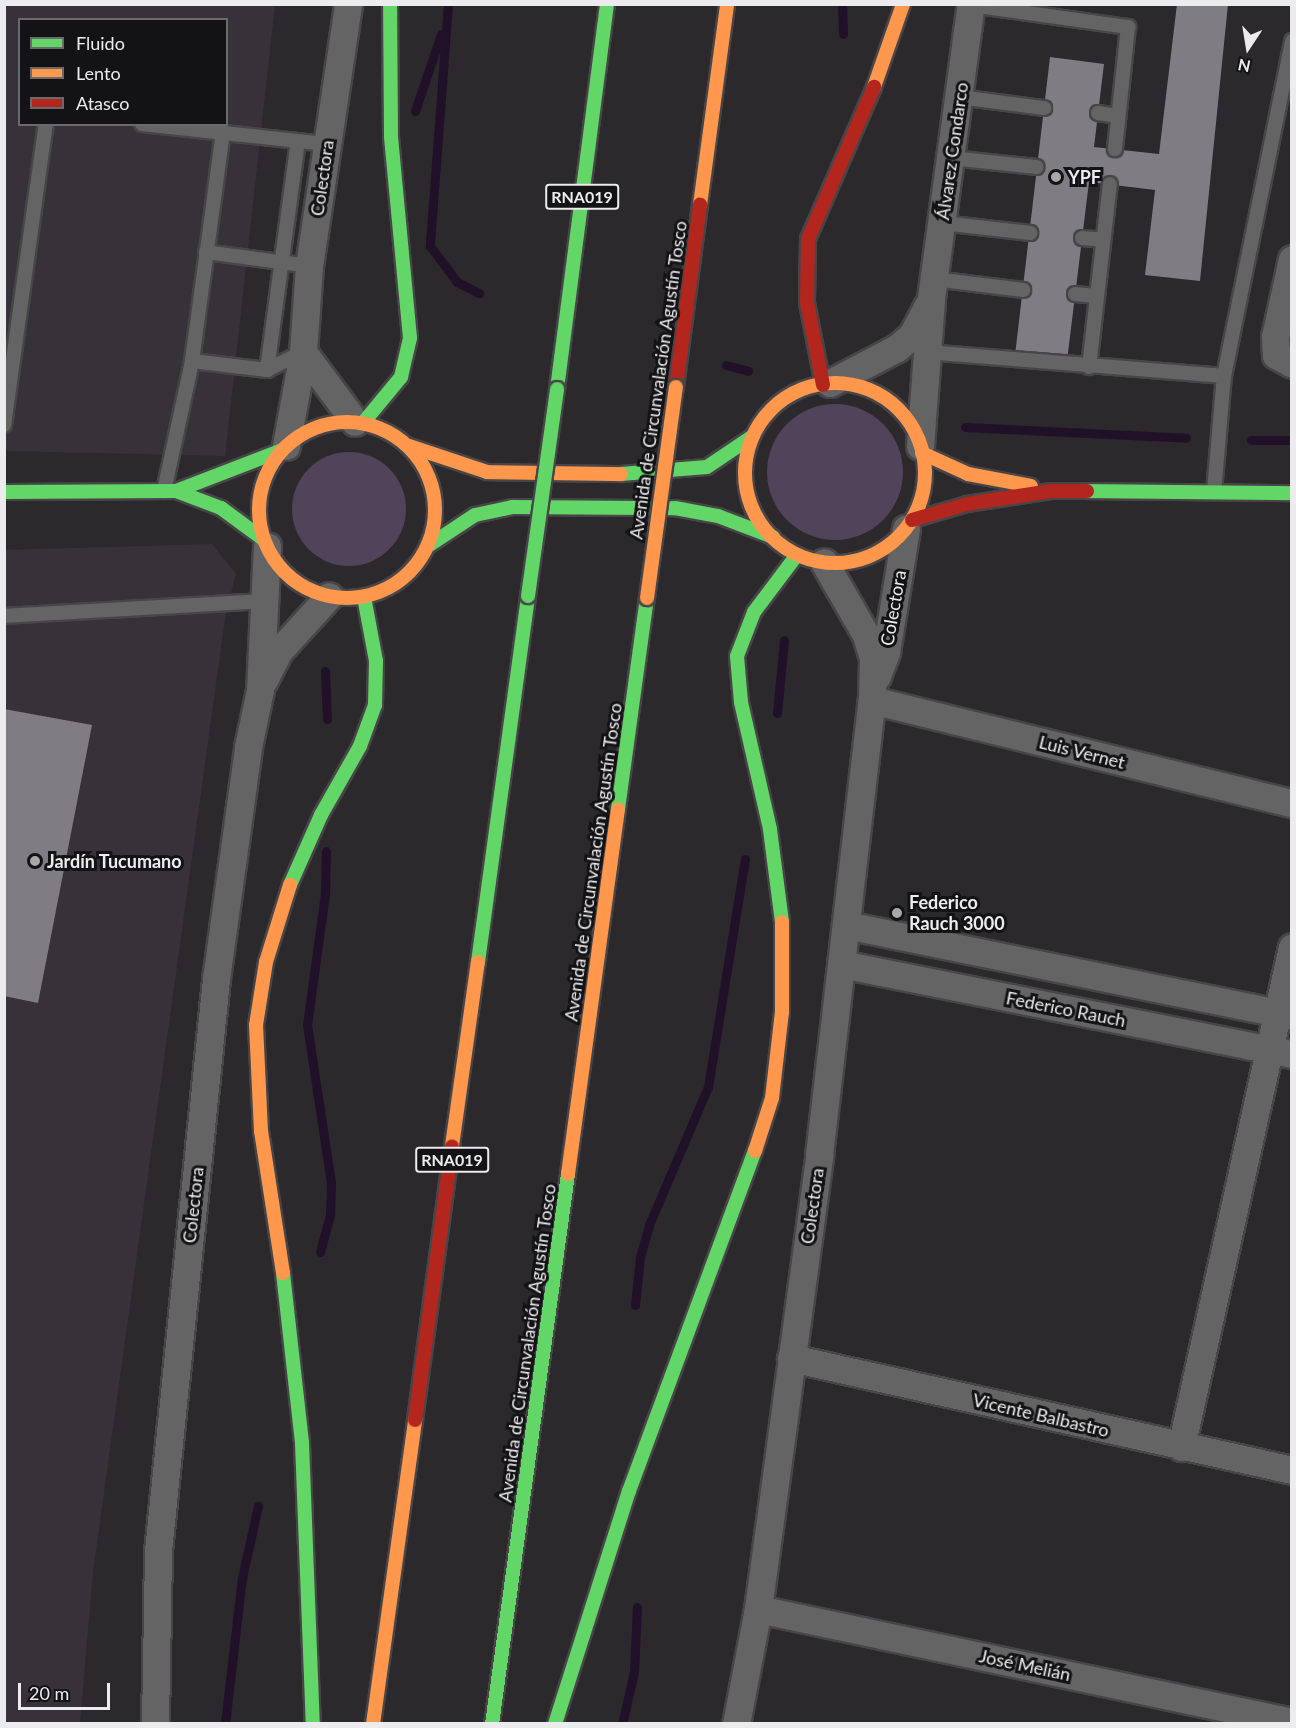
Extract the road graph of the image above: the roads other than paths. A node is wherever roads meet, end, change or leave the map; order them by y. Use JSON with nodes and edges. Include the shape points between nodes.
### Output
{"nodes":[{"id":1,"x":348,"y":4,"type":"edge"},
{"id":2,"x":390,"y":4,"type":"edge"},
{"id":3,"x":607,"y":4,"type":"edge"},
{"id":4,"x":727,"y":4,"type":"edge"},
{"id":5,"x":903,"y":4,"type":"edge"},
{"id":6,"x":971,"y":4,"type":"edge"},
{"id":7,"x":1292,"y":41,"type":"edge"},
{"id":8,"x":960,"y":97,"type":"junction"},
{"id":9,"x":1044,"y":108,"type":"dead end"},
{"id":10,"x":1098,"y":113,"type":"dead end"},
{"id":11,"x":1118,"y":116,"type":"junction"},
{"id":12,"x":46,"y":126,"type":"edge"},
{"id":13,"x":160,"y":126,"type":"edge"},
{"id":14,"x":223,"y":133,"type":"junction"},
{"id":15,"x":298,"y":142,"type":"junction"},
{"id":16,"x":327,"y":144,"type":"junction"},
{"id":17,"x":1115,"y":149,"type":"dead end"},
{"id":18,"x":951,"y":158,"type":"junction"},
{"id":19,"x":1037,"y":168,"type":"dead end"},
{"id":20,"x":1110,"y":184,"type":"dead end"},
{"id":21,"x":942,"y":223,"type":"junction"},
{"id":22,"x":1030,"y":233,"type":"dead end"},
{"id":23,"x":1082,"y":238,"type":"dead end"},
{"id":24,"x":1103,"y":240,"type":"junction"},
{"id":25,"x":206,"y":252,"type":"junction"},
{"id":26,"x":1292,"y":259,"type":"edge"},
{"id":27,"x":282,"y":261,"type":"junction"},
{"id":28,"x":309,"y":266,"type":"junction"},
{"id":29,"x":933,"y":289,"type":"junction"},
{"id":30,"x":1023,"y":290,"type":"dead end"},
{"id":31,"x":1075,"y":294,"type":"dead end"},
{"id":32,"x":1097,"y":296,"type":"junction"},
{"id":33,"x":303,"y":352,"type":"junction"},
{"id":34,"x":927,"y":352,"type":"junction"},
{"id":35,"x":192,"y":362,"type":"junction"},
{"id":36,"x":1292,"y":364,"type":"edge"},
{"id":37,"x":1089,"y":367,"type":"junction"},
{"id":38,"x":267,"y":370,"type":"junction"},
{"id":39,"x":1224,"y":376,"type":"junction"},
{"id":40,"x":827,"y":384,"type":"junction"},
{"id":41,"x":359,"y":423,"type":"junction"},
{"id":42,"x":4,"y":425,"type":"edge"},
{"id":43,"x":753,"y":436,"type":"junction"},
{"id":44,"x":409,"y":446,"type":"junction"},
{"id":45,"x":284,"y":448,"type":"junction"},
{"id":46,"x":921,"y":450,"type":"junction"},
{"id":47,"x":1051,"y":490,"type":"junction"},
{"id":48,"x":170,"y":491,"type":"junction"},
{"id":49,"x":4,"y":492,"type":"edge"},
{"id":50,"x":1214,"y":492,"type":"junction"},
{"id":51,"x":1292,"y":493,"type":"edge"},
{"id":52,"x":909,"y":524,"type":"junction"},
{"id":53,"x":773,"y":537,"type":"junction"},
{"id":54,"x":265,"y":542,"type":"junction"},
{"id":55,"x":428,"y":546,"type":"junction"},
{"id":56,"x":797,"y":555,"type":"junction"},
{"id":57,"x":824,"y":562,"type":"junction"},
{"id":58,"x":329,"y":596,"type":"junction"},
{"id":59,"x":364,"y":597,"type":"junction"},
{"id":60,"x":263,"y":601,"type":"junction"},
{"id":61,"x":4,"y":616,"type":"edge"},
{"id":62,"x":260,"y":690,"type":"junction"},
{"id":63,"x":873,"y":693,"type":"junction"},
{"id":64,"x":1292,"y":803,"type":"edge"},
{"id":65,"x":846,"y":925,"type":"junction"},
{"id":66,"x":1292,"y":947,"type":"edge"},
{"id":67,"x":841,"y":964,"type":"junction"},
{"id":68,"x":1285,"y":1014,"type":"edge"},
{"id":69,"x":1281,"y":1052,"type":"edge"},
{"id":70,"x":791,"y":1358,"type":"junction"},
{"id":71,"x":1181,"y":1447,"type":"junction"},
{"id":72,"x":1292,"y":1470,"type":"edge"},
{"id":73,"x":758,"y":1609,"type":"junction"},
{"id":74,"x":1292,"y":1722,"type":"edge"},
{"id":75,"x":155,"y":1724,"type":"edge"},
{"id":76,"x":313,"y":1724,"type":"edge"},
{"id":77,"x":373,"y":1724,"type":"edge"},
{"id":78,"x":492,"y":1724,"type":"edge"},
{"id":79,"x":555,"y":1724,"type":"edge"},
{"id":80,"x":736,"y":1724,"type":"edge"}],
"edges":[{"from":1,"to":16,"type":"street","name":"Colectora"},
{"from":2,"to":41,"type":"main road","via":[[391,136],[410,338],[401,377]]},
{"from":3,"to":77,"type":"main road","number":"RNA019","bridge":true},
{"from":4,"to":78,"type":"main road","name":"Avenida de Circunvalación Agustín Tosco","bridge":true},
{"from":5,"to":40,"type":"main road","via":[[873,89],[808,239],[807,303]]},
{"from":6,"to":8,"type":"street","name":"Álvarez Condarco"},
{"from":6,"to":11,"type":"lane","via":[[1128,27]]},
{"from":7,"to":39,"type":"lane"},
{"from":8,"to":9,"type":"lane"},
{"from":8,"to":18,"type":"street","name":"Álvarez Condarco"},
{"from":10,"to":11,"type":"lane"},
{"from":11,"to":17,"type":"lane"},
{"from":12,"to":42,"type":"lane"},
{"from":13,"to":14,"type":"lane"},
{"from":14,"to":15,"type":"lane"},
{"from":14,"to":25,"type":"lane"},
{"from":15,"to":16,"type":"lane"},
{"from":15,"to":27,"type":"lane"},
{"from":16,"to":28,"type":"street","name":"Colectora"},
{"from":18,"to":19,"type":"lane"},
{"from":18,"to":21,"type":"street","name":"Álvarez Condarco"},
{"from":20,"to":24,"type":"lane"},
{"from":21,"to":22,"type":"lane"},
{"from":21,"to":29,"type":"street","name":"Álvarez Condarco"},
{"from":23,"to":24,"type":"lane"},
{"from":24,"to":32,"type":"lane"},
{"from":25,"to":27,"type":"lane"},
{"from":25,"to":35,"type":"lane"},
{"from":26,"to":36,"type":"street","via":[[1275,337],[1276,355]]},
{"from":27,"to":28,"type":"lane"},
{"from":27,"to":38,"type":"lane"},
{"from":28,"to":33,"type":"street","name":"Colectora"},
{"from":29,"to":30,"type":"lane"},
{"from":29,"to":34,"type":"street","name":"Álvarez Condarco"},
{"from":29,"to":40,"type":"street","name":"Álvarez Condarco","via":[[916,328],[897,348]]},
{"from":31,"to":32,"type":"lane"},
{"from":32,"to":37,"type":"lane"},
{"from":33,"to":38,"type":"lane"},
{"from":33,"to":41,"type":"street"},
{"from":33,"to":45,"type":"street","name":"Colectora"},
{"from":34,"to":37,"type":"lane"},
{"from":34,"to":46,"type":"street","name":"Álvarez Condarco"},
{"from":35,"to":38,"type":"lane"},
{"from":35,"to":48,"type":"lane"},
{"from":37,"to":39,"type":"lane"},
{"from":39,"to":50,"type":"lane"},
{"from":40,"to":43,"type":"main road","via":[[784,399],[765,416]]},
{"from":40,"to":46,"type":"main road","via":[[862,388],[890,402],[913,428]]},
{"from":41,"to":44,"type":"main road","via":[[386,430]]},
{"from":41,"to":45,"type":"main road","via":[[317,427]]},
{"from":43,"to":44,"type":"main road","via":[[726,458],[707,467],[615,475],[487,472]]},
{"from":43,"to":53,"type":"main road","via":[[745,461],[745,486],[752,509]]},
{"from":44,"to":55,"type":"main road","via":[[426,468],[435,497],[436,514]]},
{"from":45,"to":48,"type":"main road","via":[[251,465]]},
{"from":45,"to":54,"type":"main road","via":[[268,469],[260,498]]},
{"from":46,"to":47,"type":"main road","via":[[968,474]]},
{"from":46,"to":52,"type":"main road","via":[[926,479]]},
{"from":47,"to":50,"type":"main road"},
{"from":47,"to":52,"type":"main road","via":[[967,504]]},
{"from":48,"to":49,"type":"main road"},
{"from":48,"to":54,"type":"main road","via":[[221,508]]},
{"from":50,"to":51,"type":"main road"},
{"from":52,"to":57,"type":"main road","via":[[884,549],[866,558]]},
{"from":52,"to":63,"type":"street","name":"Colectora","via":[[886,652]]},
{"from":53,"to":55,"type":"main road","via":[[718,516],[675,508],[512,507],[475,515]]},
{"from":53,"to":56,"type":"main road"},
{"from":54,"to":58,"type":"main road","via":[[286,574],[308,589]]},
{"from":54,"to":60,"type":"street","name":"Colectora"},
{"from":55,"to":59,"type":"main road","via":[[408,575]]},
{"from":56,"to":57,"type":"main road"},
{"from":56,"to":79,"type":"main road","via":[[754,612],[736,656],[741,702],[770,829],[782,914],[782,1012],[772,1098],[741,1196],[621,1512]]},
{"from":57,"to":63,"type":"street","name":"Colectora","via":[[867,635],[873,658]]},
{"from":58,"to":59,"type":"main road"},
{"from":58,"to":62,"type":"street","name":"Colectora","via":[[279,651]]},
{"from":59,"to":76,"type":"main road","via":[[376,661],[375,705],[360,746],[292,878],[266,962],[256,1025],[261,1131],[299,1412],[310,1562]]},
{"from":60,"to":61,"type":"lane"},
{"from":60,"to":62,"type":"street","name":"Colectora"},
{"from":62,"to":75,"type":"street","name":"Colectora","via":[[248,747],[216,979],[160,1527]]},
{"from":63,"to":64,"type":"street","name":"Luis Vernet"},
{"from":63,"to":65,"type":"street","name":"Colectora"},
{"from":65,"to":67,"type":"street","name":"Colectora"},
{"from":65,"to":68,"type":"street"},
{"from":66,"to":68,"type":"street"},
{"from":67,"to":69,"type":"street","name":"Federico Rauch"},
{"from":67,"to":70,"type":"street","name":"Colectora"},
{"from":68,"to":69,"type":"street"},
{"from":69,"to":71,"type":"street"},
{"from":70,"to":71,"type":"street","name":"Vicente Balbastro"},
{"from":70,"to":73,"type":"street","name":"Colectora"},
{"from":71,"to":72,"type":"street","name":"Vicente Balbastro"},
{"from":73,"to":74,"type":"street","name":"José Melián"},
{"from":73,"to":80,"type":"street","name":"Colectora"}]}
